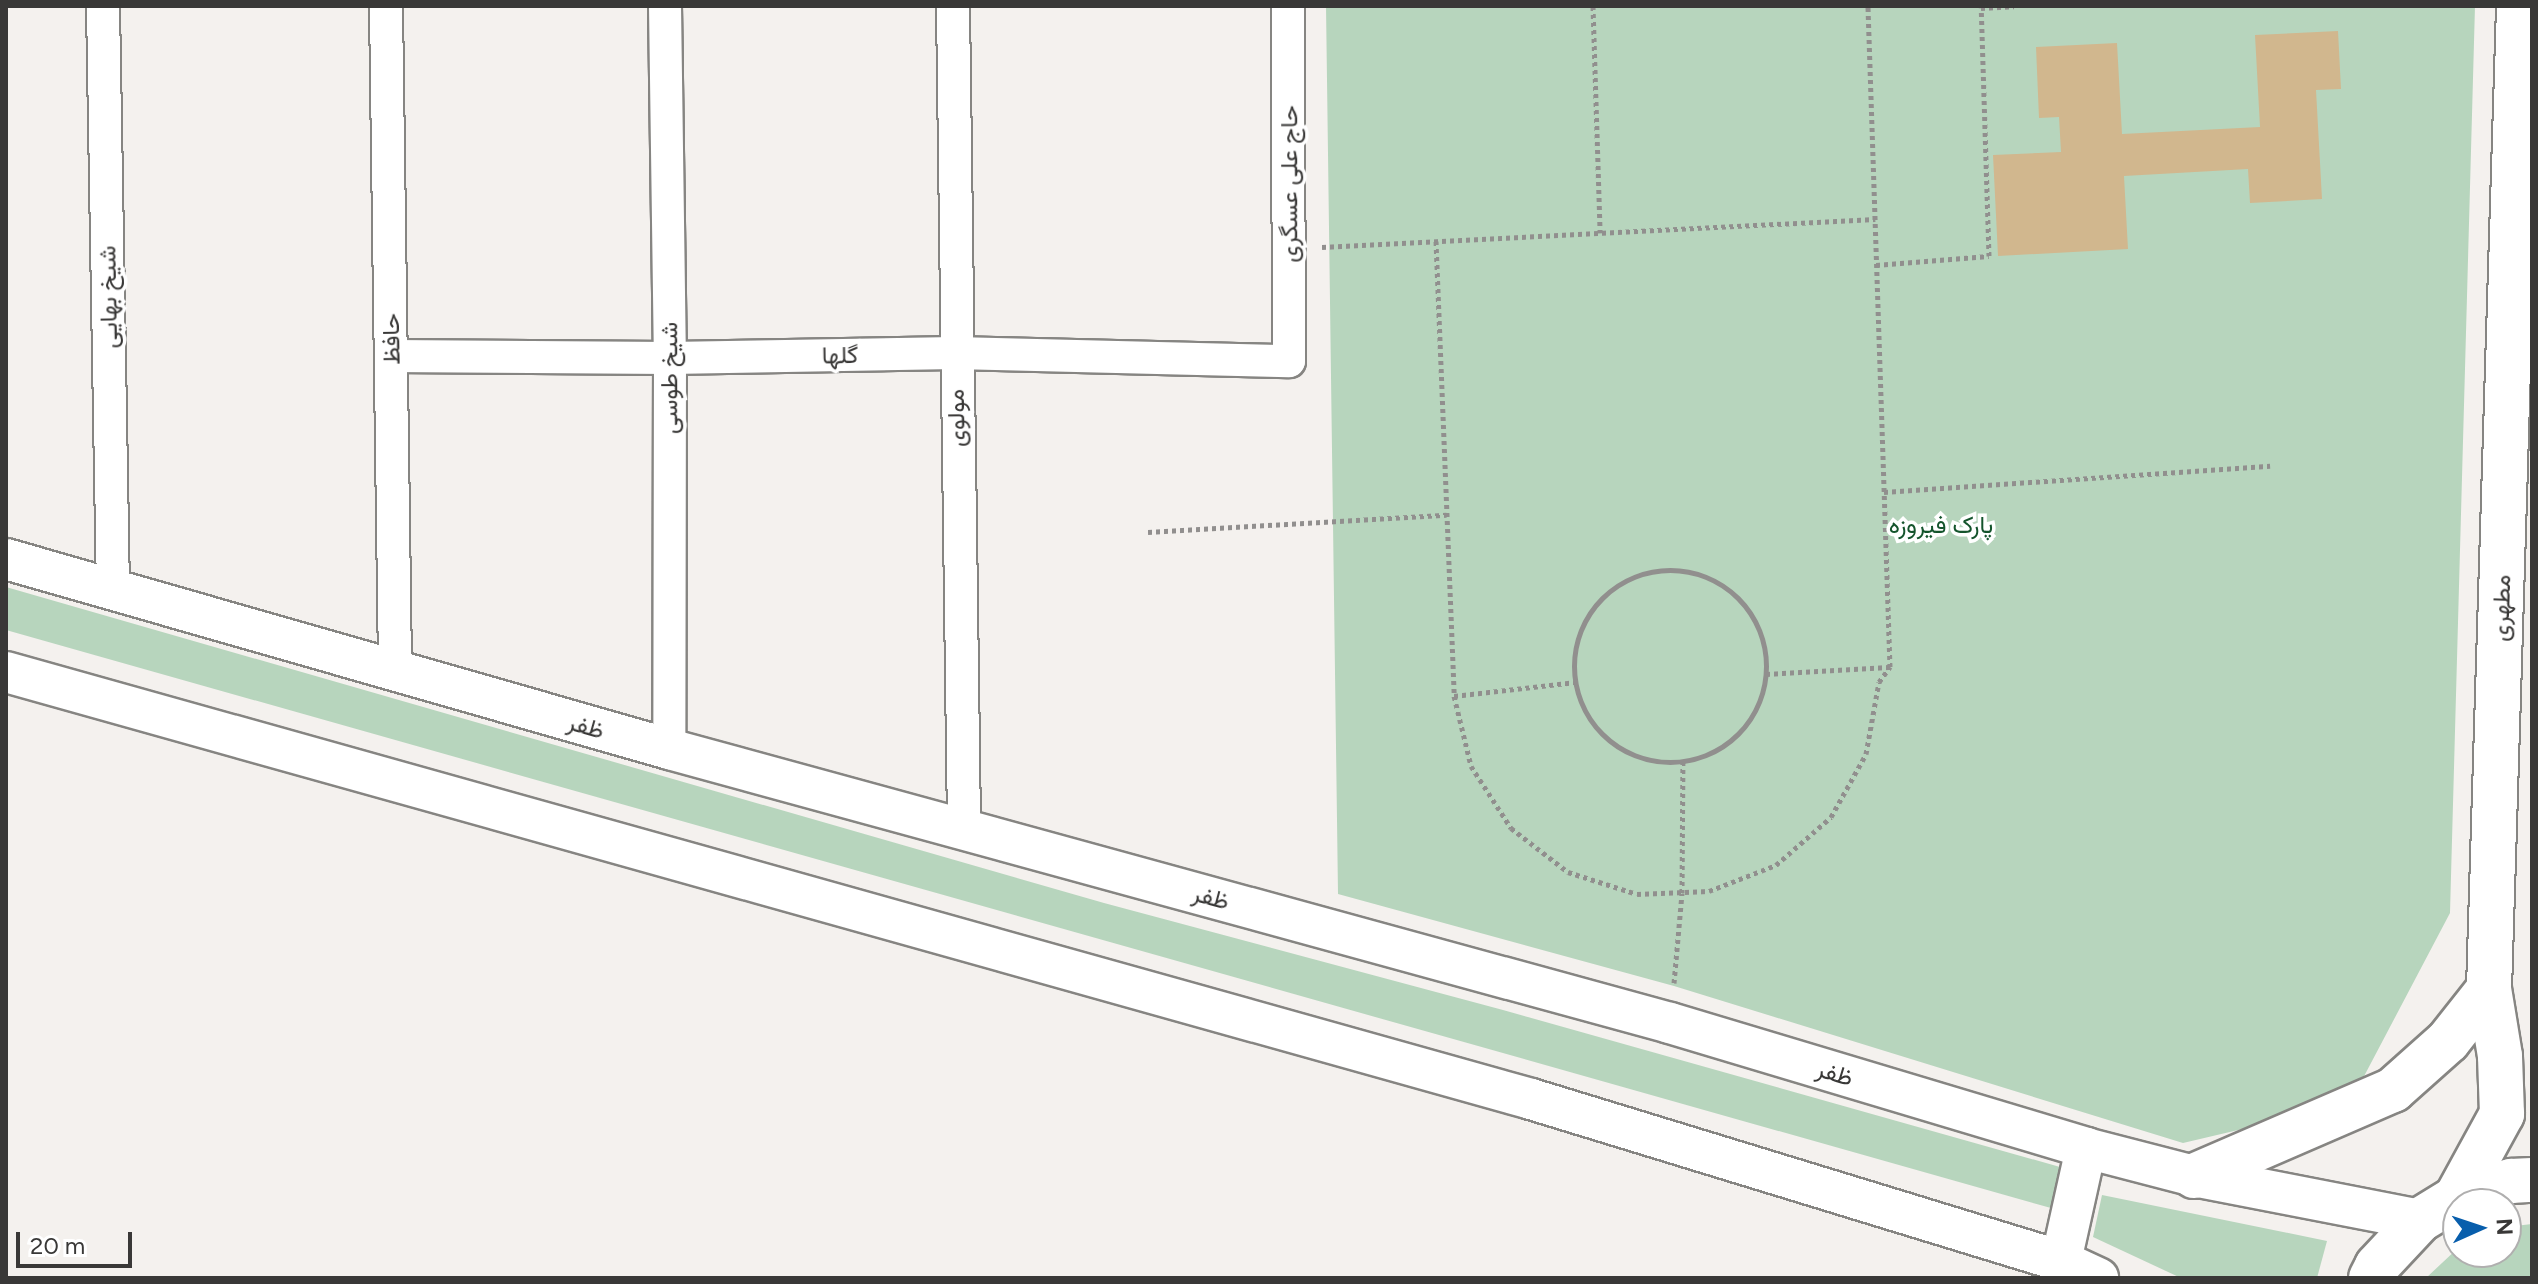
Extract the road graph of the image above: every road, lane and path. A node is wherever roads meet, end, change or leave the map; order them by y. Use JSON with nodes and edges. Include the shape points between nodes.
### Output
{"nodes":[{"id":1,"x":103,"y":6,"type":"edge"},
{"id":2,"x":386,"y":6,"type":"edge"},
{"id":3,"x":665,"y":6,"type":"edge"},
{"id":4,"x":953,"y":6,"type":"edge"},
{"id":5,"x":1288,"y":6,"type":"edge"},
{"id":6,"x":1593,"y":6,"type":"edge"},
{"id":7,"x":1868,"y":6,"type":"edge"},
{"id":8,"x":2014,"y":6,"type":"edge"},
{"id":9,"x":2519,"y":6,"type":"edge"},
{"id":10,"x":1875,"y":219,"type":"junction"},
{"id":11,"x":1600,"y":233,"type":"junction"},
{"id":12,"x":1436,"y":241,"type":"junction"},
{"id":13,"x":1289,"y":249,"type":"junction"},
{"id":14,"x":1876,"y":265,"type":"junction"},
{"id":15,"x":955,"y":353,"type":"junction"},
{"id":16,"x":391,"y":356,"type":"junction"},
{"id":17,"x":670,"y":358,"type":"junction"},
{"id":18,"x":1289,"y":361,"type":"joint"},
{"id":19,"x":2270,"y":466,"type":"dead end"},
{"id":20,"x":1884,"y":492,"type":"junction"},
{"id":21,"x":1447,"y":515,"type":"junction"},
{"id":22,"x":1148,"y":532,"type":"dead end"},
{"id":23,"x":6,"y":559,"type":"edge"},
{"id":24,"x":113,"y":588,"type":"junction"},
{"id":25,"x":1890,"y":667,"type":"junction"},
{"id":26,"x":395,"y":671,"type":"junction"},
{"id":27,"x":6,"y":672,"type":"edge"},
{"id":28,"x":1766,"y":674,"type":"junction"},
{"id":29,"x":1576,"y":682,"type":"junction"},
{"id":30,"x":1454,"y":696,"type":"junction"},
{"id":31,"x":669,"y":749,"type":"junction"},
{"id":32,"x":1683,"y":762,"type":"junction"},
{"id":33,"x":964,"y":829,"type":"junction"},
{"id":34,"x":1682,"y":893,"type":"junction"},
{"id":35,"x":2489,"y":989,"type":"junction"},
{"id":36,"x":1670,"y":1023,"type":"junction"},
{"id":37,"x":2516,"y":1068,"type":"edge"},
{"id":38,"x":2086,"y":1148,"type":"junction"},
{"id":39,"x":2194,"y":1176,"type":"junction"},
{"id":40,"x":2532,"y":1180,"type":"edge"},
{"id":41,"x":2461,"y":1188,"type":"edge"},
{"id":42,"x":2488,"y":1188,"type":"edge"},
{"id":43,"x":2442,"y":1207,"type":"edge"},
{"id":44,"x":2420,"y":1220,"type":"junction"},
{"id":45,"x":2061,"y":1261,"type":"junction"},
{"id":46,"x":2098,"y":1278,"type":"edge"},
{"id":47,"x":2371,"y":1278,"type":"edge"}],
"edges":[{"from":1,"to":24,"type":"street","name":"شیخ بهایی"},
{"from":2,"to":16,"type":"street","name":"حافظ"},
{"from":3,"to":17,"type":"street","name":"شیخ طوسی"},
{"from":4,"to":15,"type":"street","name":"مولوی"},
{"from":5,"to":13,"type":"street","name":"حاج علی عسگری"},
{"from":6,"to":11,"type":"path"},
{"from":7,"to":10,"type":"path"},
{"from":8,"to":14,"type":"path","via":[[1981,8],[1989,256]]},
{"from":9,"to":35,"type":"main road","name":"مطهری"},
{"from":10,"to":11,"type":"path"},
{"from":10,"to":14,"type":"path"},
{"from":11,"to":12,"type":"path"},
{"from":12,"to":13,"type":"path"},
{"from":12,"to":21,"type":"path"},
{"from":13,"to":18,"type":"street","name":"حاج علی عسگری"},
{"from":14,"to":20,"type":"path"},
{"from":15,"to":17,"type":"street","name":"گلها"},
{"from":15,"to":18,"type":"street","name":"گلها"},
{"from":15,"to":33,"type":"street","name":"مولوی"},
{"from":16,"to":17,"type":"street","name":"گلها"},
{"from":16,"to":26,"type":"street","name":"حافظ"},
{"from":17,"to":31,"type":"street","name":"شیخ طوسی"},
{"from":19,"to":20,"type":"path"},
{"from":20,"to":25,"type":"path"},
{"from":21,"to":22,"type":"path"},
{"from":21,"to":30,"type":"path"},
{"from":23,"to":24,"type":"street","name":"ظفر"},
{"from":24,"to":26,"type":"street","name":"ظفر"},
{"from":25,"to":28,"type":"path"},
{"from":25,"to":34,"type":"path","via":[[1879,682],[1866,754],[1831,817],[1776,865],[1709,891]]},
{"from":26,"to":31,"type":"street","name":"ظفر"},
{"from":27,"to":45,"type":"street","via":[[1531,1099]]},
{"from":28,"to":29,"type":"path","via":[[1763,643],[1752,615],[1732,592],[1705,576],[1675,570],[1645,573],[1617,585],[1593,607],[1578,636]]},
{"from":28,"to":32,"type":"path","via":[[1758,706],[1740,733],[1714,753]]},
{"from":29,"to":30,"type":"path"},
{"from":29,"to":32,"type":"path","via":[[1579,701],[1596,729],[1621,750],[1651,761]]},
{"from":30,"to":34,"type":"path","via":[[1471,766],[1511,828],[1568,872],[1637,894]]},
{"from":31,"to":33,"type":"street","name":"ظفر"},
{"from":32,"to":34,"type":"path"},
{"from":33,"to":36,"type":"street","name":"ظفر"},
{"from":34,"to":36,"type":"path"},
{"from":35,"to":37,"type":"main road","name":"مطهری"},
{"from":35,"to":39,"type":"main road","via":[[2448,1041],[2393,1090]]},
{"from":36,"to":38,"type":"street","name":"ظفر"},
{"from":37,"to":41,"type":"main road","name":"مطهری","via":[[2502,1114]]},
{"from":38,"to":39,"type":"street","name":"ظفر"},
{"from":38,"to":45,"type":"street"},
{"from":39,"to":44,"type":"street","name":"ظفر"},
{"from":40,"to":42,"type":"main road"},
{"from":43,"to":44,"type":"main road"},
{"from":44,"to":47,"type":"main road"},
{"from":45,"to":46,"type":"street"}]}
